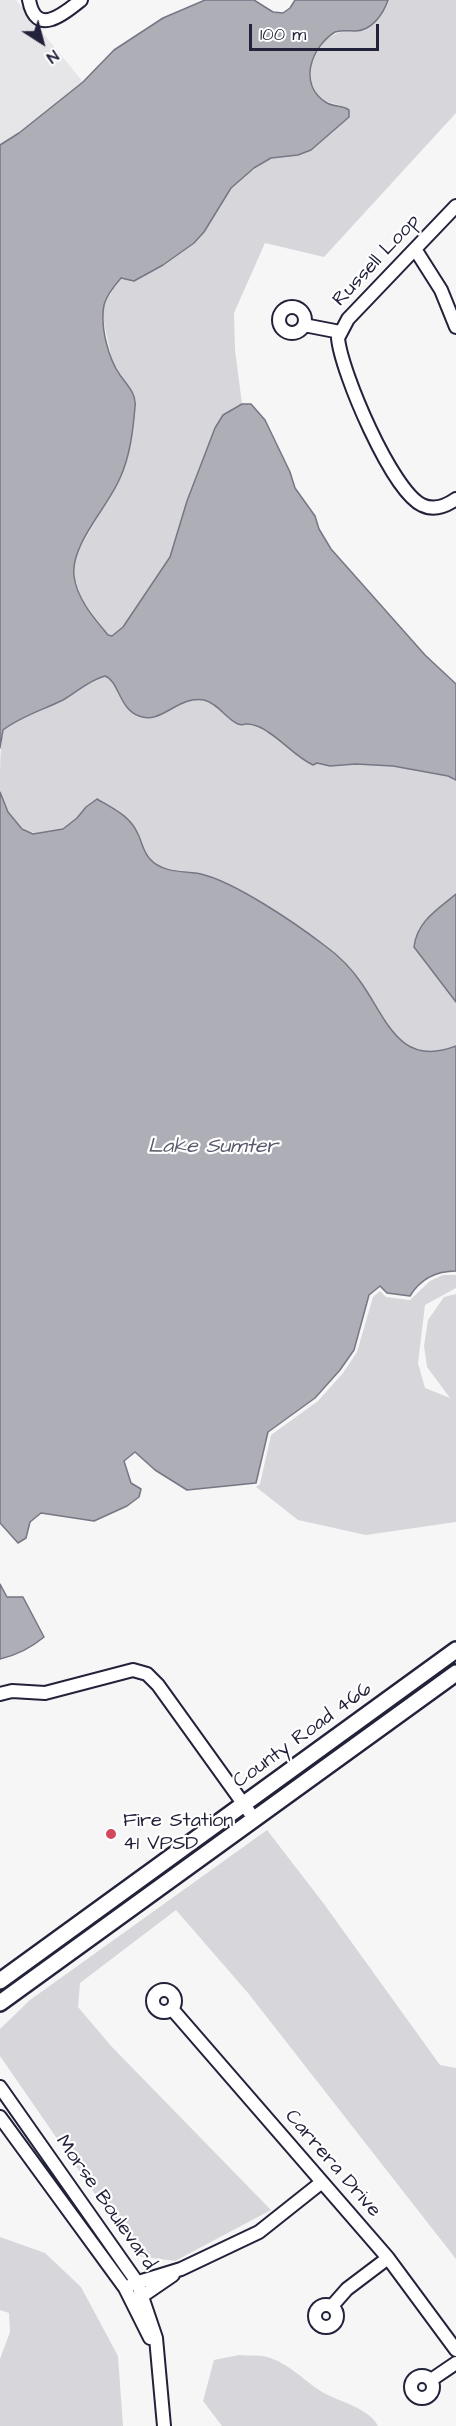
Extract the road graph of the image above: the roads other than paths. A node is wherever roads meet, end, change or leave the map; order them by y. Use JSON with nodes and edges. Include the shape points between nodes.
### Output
{"nodes":[{"id":1,"x":28,"y":0,"type":"edge"},
{"id":2,"x":81,"y":0,"type":"edge"},
{"id":3,"x":456,"y":206,"type":"edge"},
{"id":4,"x":415,"y":249,"type":"junction"},
{"id":5,"x":304,"y":325,"type":"dead end"},
{"id":6,"x":456,"y":327,"type":"edge"},
{"id":7,"x":340,"y":332,"type":"junction"},
{"id":8,"x":456,"y":499,"type":"edge"},
{"id":9,"x":456,"y":1650,"type":"edge"},
{"id":10,"x":456,"y":1673,"type":"edge"},
{"id":11,"x":0,"y":1694,"type":"edge"},
{"id":12,"x":244,"y":1805,"type":"junction"},
{"id":13,"x":255,"y":1820,"type":"junction"},
{"id":14,"x":0,"y":1982,"type":"edge"},
{"id":15,"x":0,"y":2003,"type":"edge"},
{"id":16,"x":172,"y":2009,"type":"dead end"},
{"id":17,"x":0,"y":2087,"type":"edge"},
{"id":18,"x":0,"y":2118,"type":"edge"},
{"id":19,"x":322,"y":2182,"type":"junction"},
{"id":20,"x":388,"y":2258,"type":"junction"},
{"id":21,"x":181,"y":2269,"type":"junction"},
{"id":22,"x":137,"y":2282,"type":"junction"},
{"id":23,"x":124,"y":2288,"type":"junction"},
{"id":24,"x":138,"y":2299,"type":"junction"},
{"id":25,"x":332,"y":2306,"type":"dead end"},
{"id":26,"x":456,"y":2350,"type":"edge"},
{"id":27,"x":456,"y":2362,"type":"edge"},
{"id":28,"x":431,"y":2380,"type":"dead end"},
{"id":29,"x":164,"y":2426,"type":"edge"}],
"edges":[{"from":1,"to":2,"type":"street","via":[[37,16],[50,21]]},
{"from":3,"to":4,"type":"street","name":"Russell Loop"},
{"from":4,"to":6,"type":"street","via":[[441,290]]},
{"from":4,"to":7,"type":"street","name":"Russell Loop"},
{"from":5,"to":7,"type":"street"},
{"from":7,"to":8,"type":"street","name":"Russell Loop","via":[[339,345],[358,404],[399,481],[415,501],[427,507],[444,506]]},
{"from":9,"to":12,"type":"main road","name":"County Road 466"},
{"from":10,"to":13,"type":"main road","name":"County Road 466"},
{"from":11,"to":12,"type":"street","via":[[45,1693],[133,1670],[147,1674]]},
{"from":12,"to":13,"type":"street"},
{"from":12,"to":14,"type":"main road","name":"County Road 466"},
{"from":13,"to":15,"type":"main road","name":"County Road 466"},
{"from":16,"to":19,"type":"street","name":"Carrera Drive"},
{"from":17,"to":22,"type":"street","name":"Morse Boulevard"},
{"from":18,"to":23,"type":"street","name":"Morse Boulevard"},
{"from":19,"to":20,"type":"street","name":"Carrera Drive"},
{"from":19,"to":21,"type":"street","via":[[259,2232]]},
{"from":20,"to":25,"type":"street","via":[[347,2289]]},
{"from":20,"to":26,"type":"street","name":"Carrera Drive"},
{"from":21,"to":22,"type":"street"},
{"from":21,"to":24,"type":"street"},
{"from":22,"to":23,"type":"street"},
{"from":22,"to":24,"type":"street","name":"Morse Boulevard"},
{"from":23,"to":24,"type":"street","name":"Morse Boulevard"},
{"from":24,"to":29,"type":"street","name":"Morse Boulevard","via":[[156,2338]]},
{"from":27,"to":28,"type":"street"}]}
